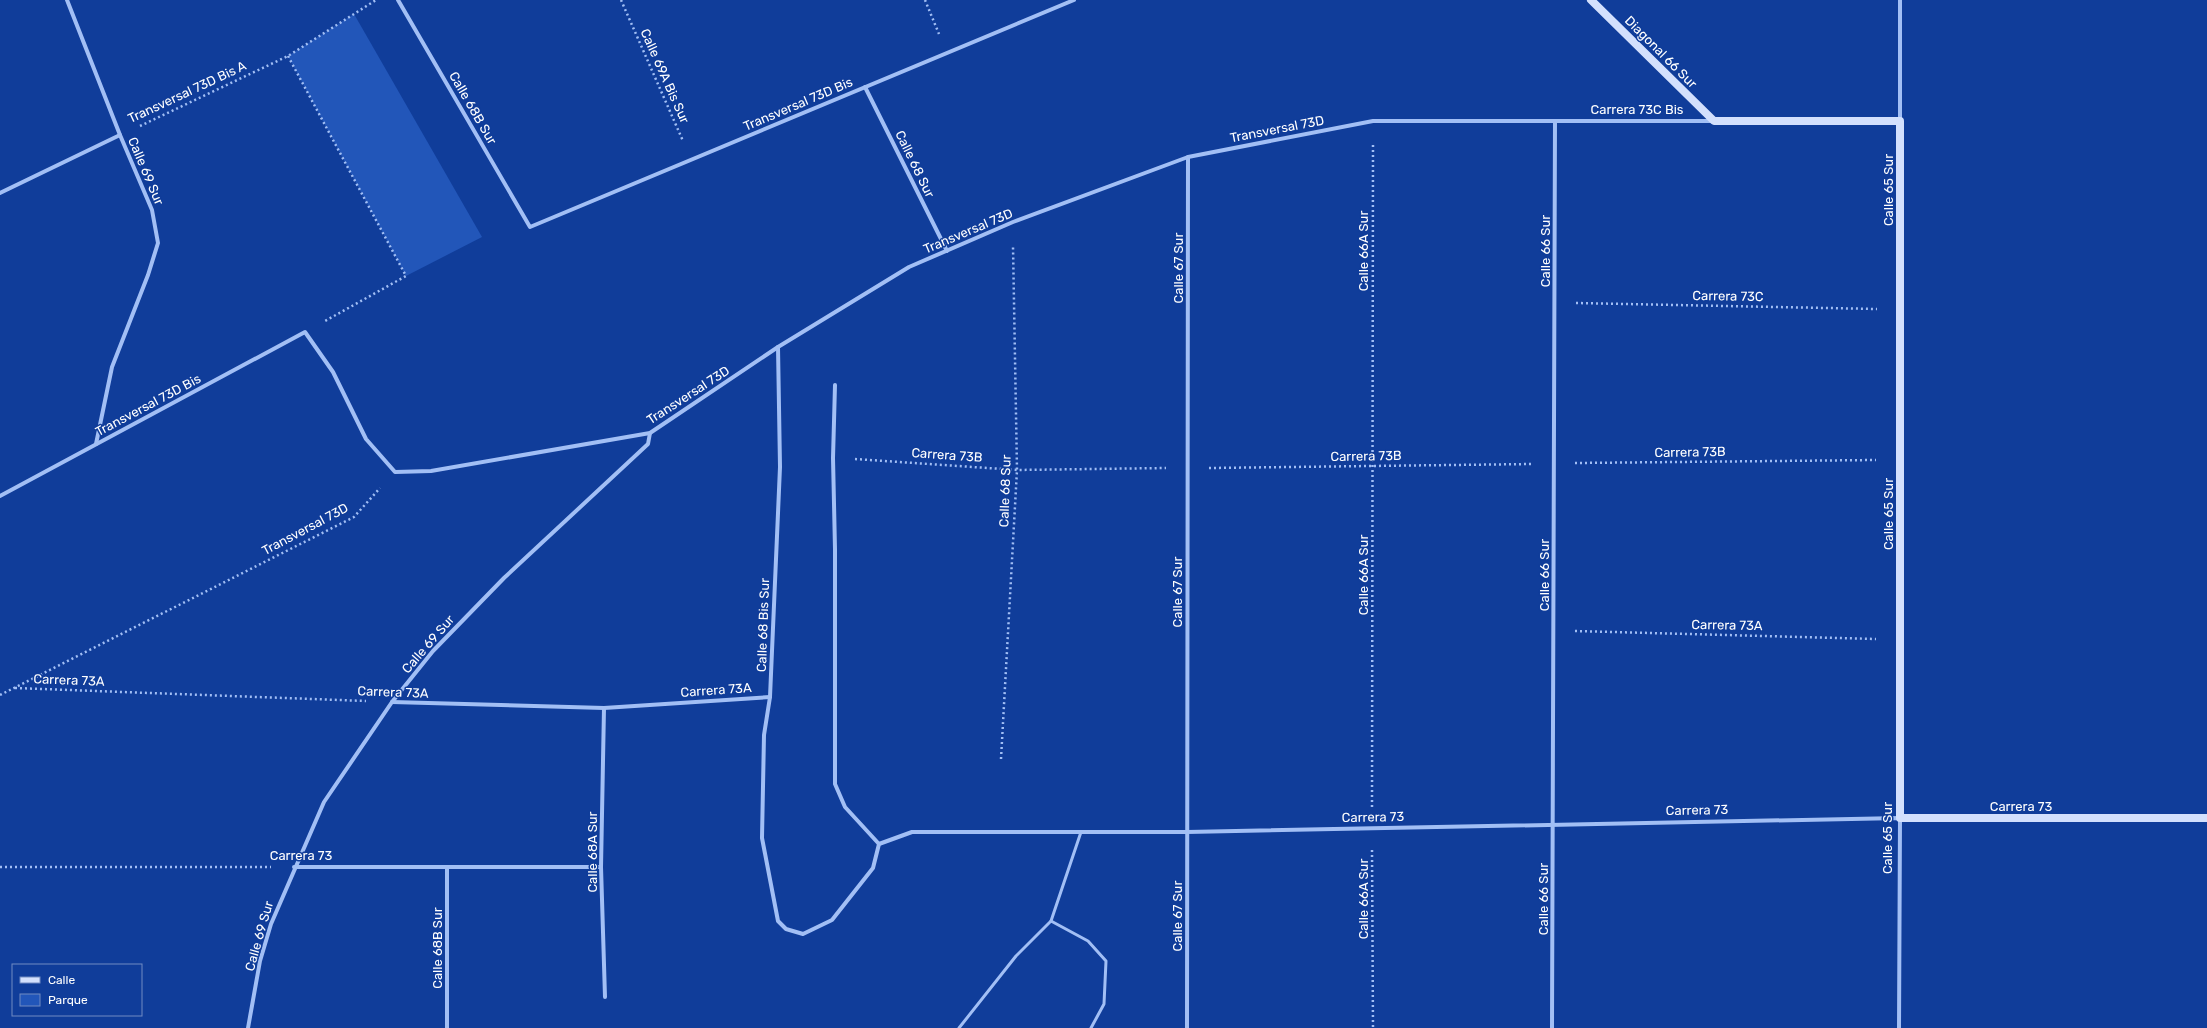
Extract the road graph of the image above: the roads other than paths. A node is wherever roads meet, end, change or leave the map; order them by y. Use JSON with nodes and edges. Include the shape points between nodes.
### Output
{"nodes":[{"id":1,"x":67,"y":0,"type":"edge"},
{"id":2,"x":398,"y":0,"type":"edge"},
{"id":3,"x":1074,"y":0,"type":"edge"},
{"id":4,"x":1591,"y":0,"type":"edge"},
{"id":5,"x":1900,"y":0,"type":"edge"},
{"id":6,"x":865,"y":86,"type":"junction"},
{"id":7,"x":1373,"y":121,"type":"joint"},
{"id":8,"x":1555,"y":121,"type":"junction"},
{"id":9,"x":1714,"y":121,"type":"junction"},
{"id":10,"x":1900,"y":121,"type":"junction"},
{"id":11,"x":120,"y":135,"type":"junction"},
{"id":12,"x":1188,"y":157,"type":"junction"},
{"id":13,"x":0,"y":193,"type":"edge"},
{"id":14,"x":530,"y":227,"type":"joint"},
{"id":15,"x":947,"y":251,"type":"junction"},
{"id":16,"x":778,"y":347,"type":"junction"},
{"id":17,"x":835,"y":386,"type":"dead end"},
{"id":18,"x":650,"y":433,"type":"junction"},
{"id":19,"x":96,"y":444,"type":"junction"},
{"id":20,"x":395,"y":472,"type":"joint"},
{"id":21,"x":0,"y":496,"type":"edge"},
{"id":22,"x":770,"y":696,"type":"junction"},
{"id":23,"x":392,"y":702,"type":"junction"},
{"id":24,"x":604,"y":708,"type":"junction"},
{"id":25,"x":1900,"y":818,"type":"junction"},
{"id":26,"x":2207,"y":818,"type":"edge"},
{"id":27,"x":1553,"y":825,"type":"junction"},
{"id":28,"x":1081,"y":832,"type":"junction"},
{"id":29,"x":1187,"y":832,"type":"junction"},
{"id":30,"x":879,"y":844,"type":"junction"},
{"id":31,"x":294,"y":867,"type":"junction"},
{"id":32,"x":601,"y":867,"type":"junction"},
{"id":33,"x":447,"y":868,"type":"junction"},
{"id":34,"x":1051,"y":921,"type":"junction"},
{"id":35,"x":605,"y":997,"type":"dead end"},
{"id":36,"x":248,"y":1028,"type":"edge"},
{"id":37,"x":448,"y":1028,"type":"edge"},
{"id":38,"x":959,"y":1028,"type":"edge"},
{"id":39,"x":1092,"y":1028,"type":"edge"},
{"id":40,"x":1187,"y":1028,"type":"edge"},
{"id":41,"x":1552,"y":1028,"type":"edge"},
{"id":42,"x":1899,"y":1028,"type":"edge"}],
"edges":[{"from":1,"to":11,"type":"street","name":"Calle 69 Sur"},
{"from":2,"to":14,"type":"street","name":"Calle 68B Sur"},
{"from":3,"to":6,"type":"street","name":"Transversal 73D Bis"},
{"from":4,"to":9,"type":"street","name":"Diagonal 66 Sur"},
{"from":5,"to":10,"type":"street","name":"Calle 65 Sur"},
{"from":6,"to":14,"type":"street","name":"Transversal 73D Bis"},
{"from":6,"to":15,"type":"street","name":"Calle 68 Sur"},
{"from":7,"to":8,"type":"street","name":"Carrera 73C Bis"},
{"from":7,"to":12,"type":"street","name":"Transversal 73D"},
{"from":8,"to":9,"type":"street","name":"Carrera 73C Bis"},
{"from":8,"to":27,"type":"street","name":"Calle 66 Sur"},
{"from":9,"to":10,"type":"street","name":"Carrera 73C Bis"},
{"from":10,"to":25,"type":"street","name":"Calle 65 Sur"},
{"from":11,"to":13,"type":"street","name":"Transversal 73D Bis A"},
{"from":11,"to":19,"type":"street","name":"Calle 69 Sur","via":[[152,210],[158,243],[112,367]]},
{"from":12,"to":15,"type":"street","name":"Transversal 73D","via":[[1013,222]]},
{"from":12,"to":29,"type":"street","name":"Calle 67 Sur"},
{"from":15,"to":16,"type":"street","name":"Transversal 73D","via":[[909,267]]},
{"from":16,"to":18,"type":"street","name":"Transversal 73D"},
{"from":16,"to":22,"type":"street","name":"Calle 68 Bis Sur","via":[[780,467]]},
{"from":17,"to":30,"type":"street","via":[[835,784],[845,807]]},
{"from":18,"to":20,"type":"street","name":"Transversal 73D","via":[[432,471]]},
{"from":18,"to":23,"type":"street","name":"Calle 69 Sur","via":[[648,444],[504,578],[433,651]]},
{"from":19,"to":20,"type":"street","name":"Transversal 73D Bis","via":[[305,332],[333,372],[366,439]]},
{"from":19,"to":21,"type":"street","name":"Transversal 73D Bis"},
{"from":22,"to":24,"type":"street","name":"Carrera 73A"},
{"from":22,"to":30,"type":"street","name":"Calle 68 Bis Sur","via":[[764,735],[762,838],[778,921],[786,928],[803,934],[832,920],[873,868]]},
{"from":23,"to":24,"type":"street","name":"Carrera 73A"},
{"from":23,"to":31,"type":"street","name":"Calle 69 Sur","via":[[324,802]]},
{"from":24,"to":32,"type":"street","name":"Calle 68A Sur"},
{"from":25,"to":26,"type":"street","name":"Carrera 73"},
{"from":25,"to":27,"type":"street","name":"Carrera 73"},
{"from":25,"to":42,"type":"street","name":"Calle 65 Sur"},
{"from":27,"to":29,"type":"street","name":"Carrera 73"},
{"from":27,"to":41,"type":"street","name":"Calle 66 Sur"},
{"from":28,"to":29,"type":"street","name":"Carrera 73"},
{"from":28,"to":30,"type":"street","name":"Carrera 73","via":[[912,832]]},
{"from":28,"to":34,"type":"lane"},
{"from":29,"to":40,"type":"street","name":"Calle 67 Sur"},
{"from":31,"to":33,"type":"street","name":"Carrera 73"},
{"from":31,"to":36,"type":"street","name":"Calle 69 Sur","via":[[270,924],[260,961]]},
{"from":32,"to":33,"type":"street","name":"Carrera 73"},
{"from":32,"to":35,"type":"street","name":"Calle 68A Sur"},
{"from":33,"to":37,"type":"street","name":"Calle 68B Sur"},
{"from":34,"to":38,"type":"lane","via":[[1016,956]]},
{"from":34,"to":39,"type":"lane","via":[[1088,941],[1106,961],[1104,1004]]}]}
